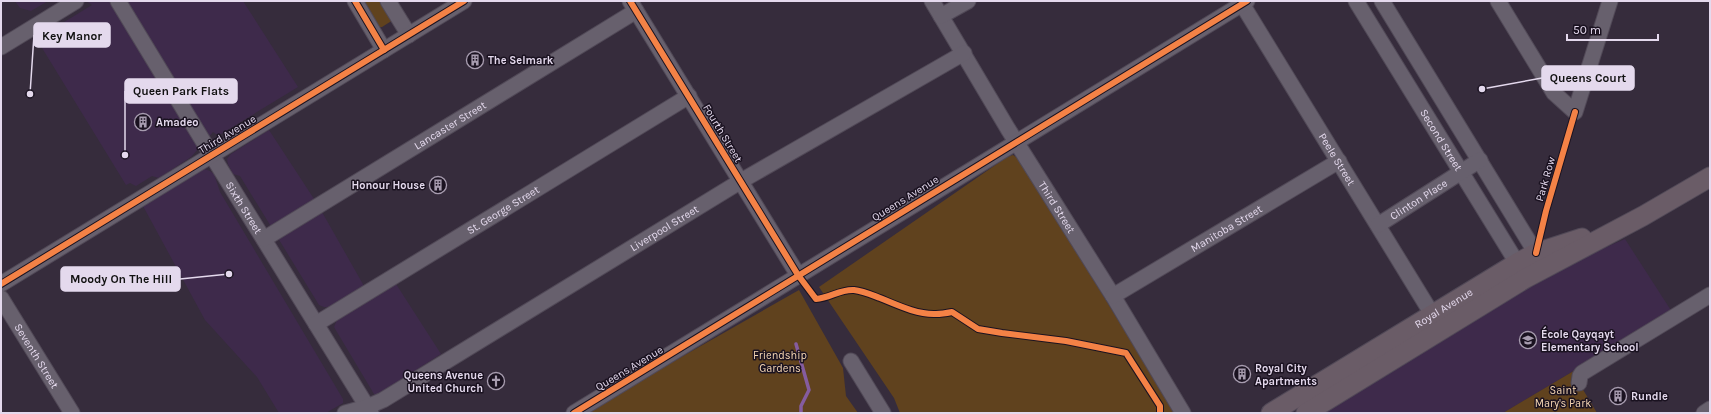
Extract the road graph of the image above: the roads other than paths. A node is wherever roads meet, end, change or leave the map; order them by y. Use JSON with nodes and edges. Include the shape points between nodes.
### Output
{"nodes":[{"id":1,"x":76,"y":1,"type":"edge"},
{"id":2,"x":118,"y":1,"type":"edge"},
{"id":3,"x":356,"y":1,"type":"edge"},
{"id":4,"x":388,"y":1,"type":"edge"},
{"id":5,"x":464,"y":1,"type":"edge"},
{"id":6,"x":932,"y":1,"type":"edge"},
{"id":7,"x":968,"y":1,"type":"edge"},
{"id":8,"x":1356,"y":1,"type":"edge"},
{"id":9,"x":1382,"y":1,"type":"edge"},
{"id":10,"x":1498,"y":1,"type":"edge"},
{"id":11,"x":1610,"y":1,"type":"edge"},
{"id":12,"x":1244,"y":2,"type":"edge"},
{"id":13,"x":633,"y":6,"type":"edge"},
{"id":14,"x":941,"y":16,"type":"junction"},
{"id":15,"x":409,"y":35,"type":"junction"},
{"id":16,"x":1,"y":47,"type":"edge"},
{"id":17,"x":384,"y":50,"type":"junction"},
{"id":18,"x":964,"y":53,"type":"junction"},
{"id":19,"x":689,"y":96,"type":"junction"},
{"id":20,"x":1016,"y":142,"type":"junction"},
{"id":21,"x":212,"y":155,"type":"junction"},
{"id":22,"x":1480,"y":160,"type":"junction"},
{"id":23,"x":1340,"y":161,"type":"junction"},
{"id":24,"x":1461,"y":173,"type":"junction"},
{"id":25,"x":1710,"y":177,"type":"edge"},
{"id":26,"x":741,"y":181,"type":"junction"},
{"id":27,"x":1378,"y":225,"type":"junction"},
{"id":28,"x":264,"y":238,"type":"junction"},
{"id":29,"x":1541,"y":260,"type":"junction"},
{"id":30,"x":1522,"y":271,"type":"junction"},
{"id":31,"x":798,"y":275,"type":"junction"},
{"id":32,"x":1,"y":284,"type":"edge"},
{"id":33,"x":1710,"y":295,"type":"edge"},
{"id":34,"x":1113,"y":296,"type":"junction"},
{"id":35,"x":1,"y":298,"type":"edge"},
{"id":36,"x":1432,"y":314,"type":"junction"},
{"id":37,"x":316,"y":324,"type":"junction"},
{"id":38,"x":851,"y":361,"type":"dead end"},
{"id":39,"x":1579,"y":383,"type":"dead end"},
{"id":40,"x":1710,"y":409,"type":"edge"},
{"id":41,"x":369,"y":410,"type":"edge"},
{"id":42,"x":72,"y":413,"type":"edge"},
{"id":43,"x":345,"y":413,"type":"edge"},
{"id":44,"x":574,"y":413,"type":"edge"},
{"id":45,"x":883,"y":413,"type":"edge"},
{"id":46,"x":1183,"y":413,"type":"edge"},
{"id":47,"x":1271,"y":413,"type":"edge"},
{"id":48,"x":1306,"y":413,"type":"edge"},
{"id":49,"x":1704,"y":413,"type":"edge"}],
"edges":[{"from":1,"to":16,"type":"street"},
{"from":2,"to":21,"type":"street","name":"Sixth Street"},
{"from":3,"to":17,"type":"street"},
{"from":4,"to":15,"type":"street"},
{"from":5,"to":15,"type":"street","name":"Third Avenue"},
{"from":6,"to":14,"type":"street","name":"Third Street"},
{"from":7,"to":14,"type":"street"},
{"from":8,"to":24,"type":"street","name":"Second Street"},
{"from":9,"to":22,"type":"street","name":"Second Street"},
{"from":10,"to":11,"type":"street","via":[[1554,93],[1575,112]]},
{"from":12,"to":20,"type":"street","name":"Queens Avenue"},
{"from":12,"to":23,"type":"street","name":"Peele Street"},
{"from":13,"to":19,"type":"street","name":"Fourth Street"},
{"from":13,"to":28,"type":"street","name":"Lancaster Street"},
{"from":14,"to":18,"type":"street","name":"Third Street"},
{"from":15,"to":17,"type":"street","name":"Third Avenue"},
{"from":17,"to":21,"type":"street","name":"Third Avenue"},
{"from":18,"to":20,"type":"street","name":"Third Street"},
{"from":18,"to":26,"type":"street","name":"Liverpool Street"},
{"from":19,"to":26,"type":"street","name":"Fourth Street"},
{"from":19,"to":37,"type":"street","name":"St. George Street"},
{"from":20,"to":31,"type":"street","name":"Queens Avenue"},
{"from":20,"to":34,"type":"street","name":"Third Street"},
{"from":21,"to":28,"type":"street","name":"Sixth Street"},
{"from":21,"to":32,"type":"street","name":"Third Avenue"},
{"from":22,"to":24,"type":"street","name":"Clinton Place"},
{"from":22,"to":29,"type":"street","name":"Second Street"},
{"from":23,"to":27,"type":"street","name":"Peele Street"},
{"from":23,"to":34,"type":"street","name":"Manitoba Street"},
{"from":24,"to":27,"type":"street","name":"Clinton Place"},
{"from":24,"to":30,"type":"street","name":"Second Street"},
{"from":25,"to":29,"type":"main road","name":"Royal Avenue","via":[[1627,224]]},
{"from":26,"to":31,"type":"street","name":"Fourth Street"},
{"from":26,"to":41,"type":"street","name":"Liverpool Street"},
{"from":27,"to":36,"type":"street","name":"Peele Street"},
{"from":28,"to":37,"type":"street","name":"Sixth Street"},
{"from":29,"to":30,"type":"main road","name":"Royal Avenue"},
{"from":30,"to":36,"type":"main road","name":"Royal Avenue"},
{"from":30,"to":48,"type":"main road","name":"Royal Avenue"},
{"from":31,"to":44,"type":"street","name":"Queens Avenue"},
{"from":33,"to":39,"type":"street","via":[[1582,373]]},
{"from":34,"to":46,"type":"street","name":"Third Street"},
{"from":35,"to":42,"type":"street","name":"Seventh Street"},
{"from":36,"to":47,"type":"main road","name":"Royal Avenue"},
{"from":37,"to":41,"type":"street","name":"Sixth Street"},
{"from":38,"to":45,"type":"street"},
{"from":40,"to":49,"type":"street"},
{"from":41,"to":43,"type":"street","name":"Liverpool Street"}]}
